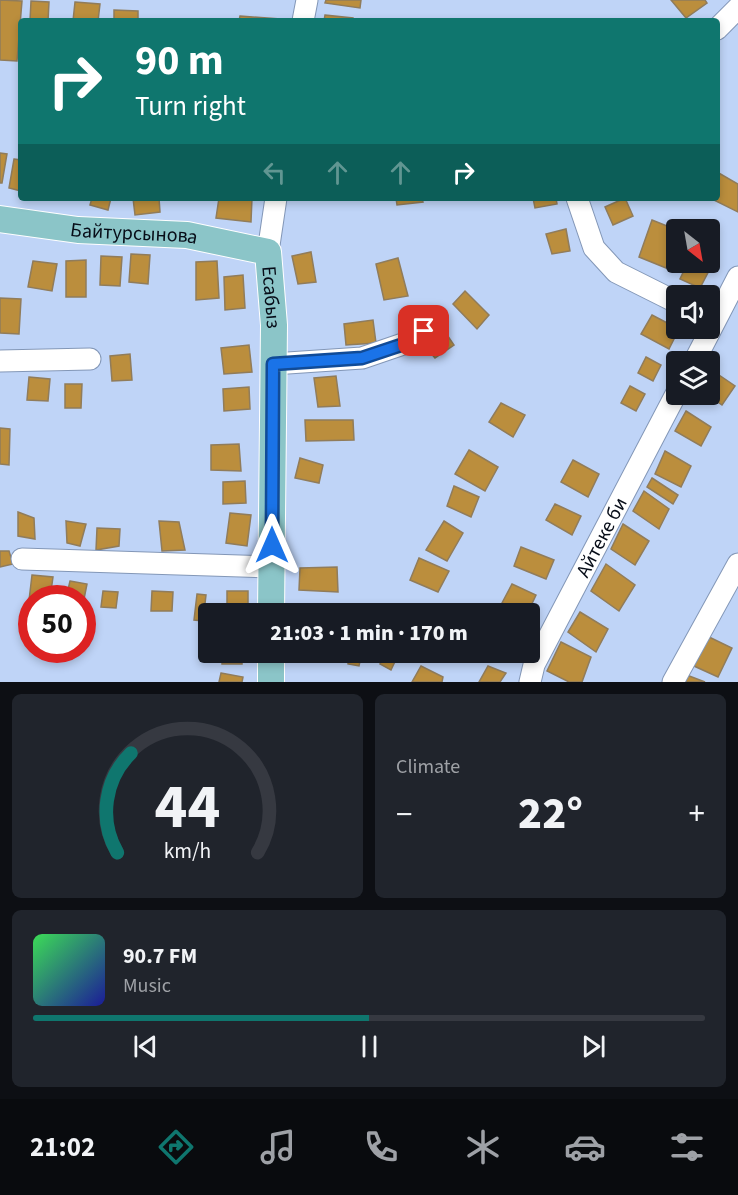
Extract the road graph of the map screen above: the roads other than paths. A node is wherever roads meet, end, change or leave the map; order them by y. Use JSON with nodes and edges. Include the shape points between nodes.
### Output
{"nodes":[{"id":1,"x":307,"y":0,"type":"edge"},
{"id":2,"x":738,"y":8,"type":"edge"},
{"id":3,"x":304,"y":18,"type":"edge"},
{"id":4,"x":720,"y":26,"type":"edge"},
{"id":5,"x":276,"y":201,"type":"edge"},
{"id":6,"x":578,"y":201,"type":"edge"},
{"id":7,"x":0,"y":219,"type":"edge"},
{"id":8,"x":267,"y":252,"type":"junction"},
{"id":9,"x":738,"y":277,"type":"edge"},
{"id":10,"x":666,"y":297,"type":"edge"},
{"id":11,"x":720,"y":307,"type":"edge"},
{"id":12,"x":424,"y":331,"type":"dead end"},
{"id":13,"x":90,"y":359,"type":"dead end"},
{"id":14,"x":0,"y":361,"type":"edge"},
{"id":15,"x":273,"y":364,"type":"junction"},
{"id":16,"x":670,"y":405,"type":"edge"},
{"id":17,"x":22,"y":559,"type":"dead end"},
{"id":18,"x":738,"y":564,"type":"edge"},
{"id":19,"x":272,"y":567,"type":"junction"},
{"id":20,"x":732,"y":586,"type":"edge"},
{"id":21,"x":272,"y":603,"type":"edge"},
{"id":22,"x":271,"y":663,"type":"edge"},
{"id":23,"x":271,"y":682,"type":"edge"},
{"id":24,"x":530,"y":682,"type":"edge"},
{"id":25,"x":673,"y":682,"type":"edge"}],
"edges":[{"from":1,"to":3,"type":"street"},
{"from":2,"to":4,"type":"street"},
{"from":5,"to":8,"type":"street","name":"Есабыз"},
{"from":6,"to":10,"type":"street","via":[[594,249],[616,272]]},
{"from":7,"to":8,"type":"main road","name":"Байтурсынова","via":[[78,230],[188,234]]},
{"from":8,"to":15,"type":"main road","name":"Есабыз","via":[[274,326]]},
{"from":9,"to":11,"type":"street"},
{"from":12,"to":15,"type":"street","via":[[404,344],[362,358]]},
{"from":13,"to":14,"type":"street"},
{"from":15,"to":19,"type":"main road","name":"Есабыз"},
{"from":16,"to":24,"type":"street","name":"Айтеке би","via":[[534,665]]},
{"from":17,"to":19,"type":"street"},
{"from":18,"to":20,"type":"street"},
{"from":19,"to":21,"type":"main road","name":"Есабыз"},
{"from":20,"to":25,"type":"street"},
{"from":22,"to":23,"type":"main road"}]}
